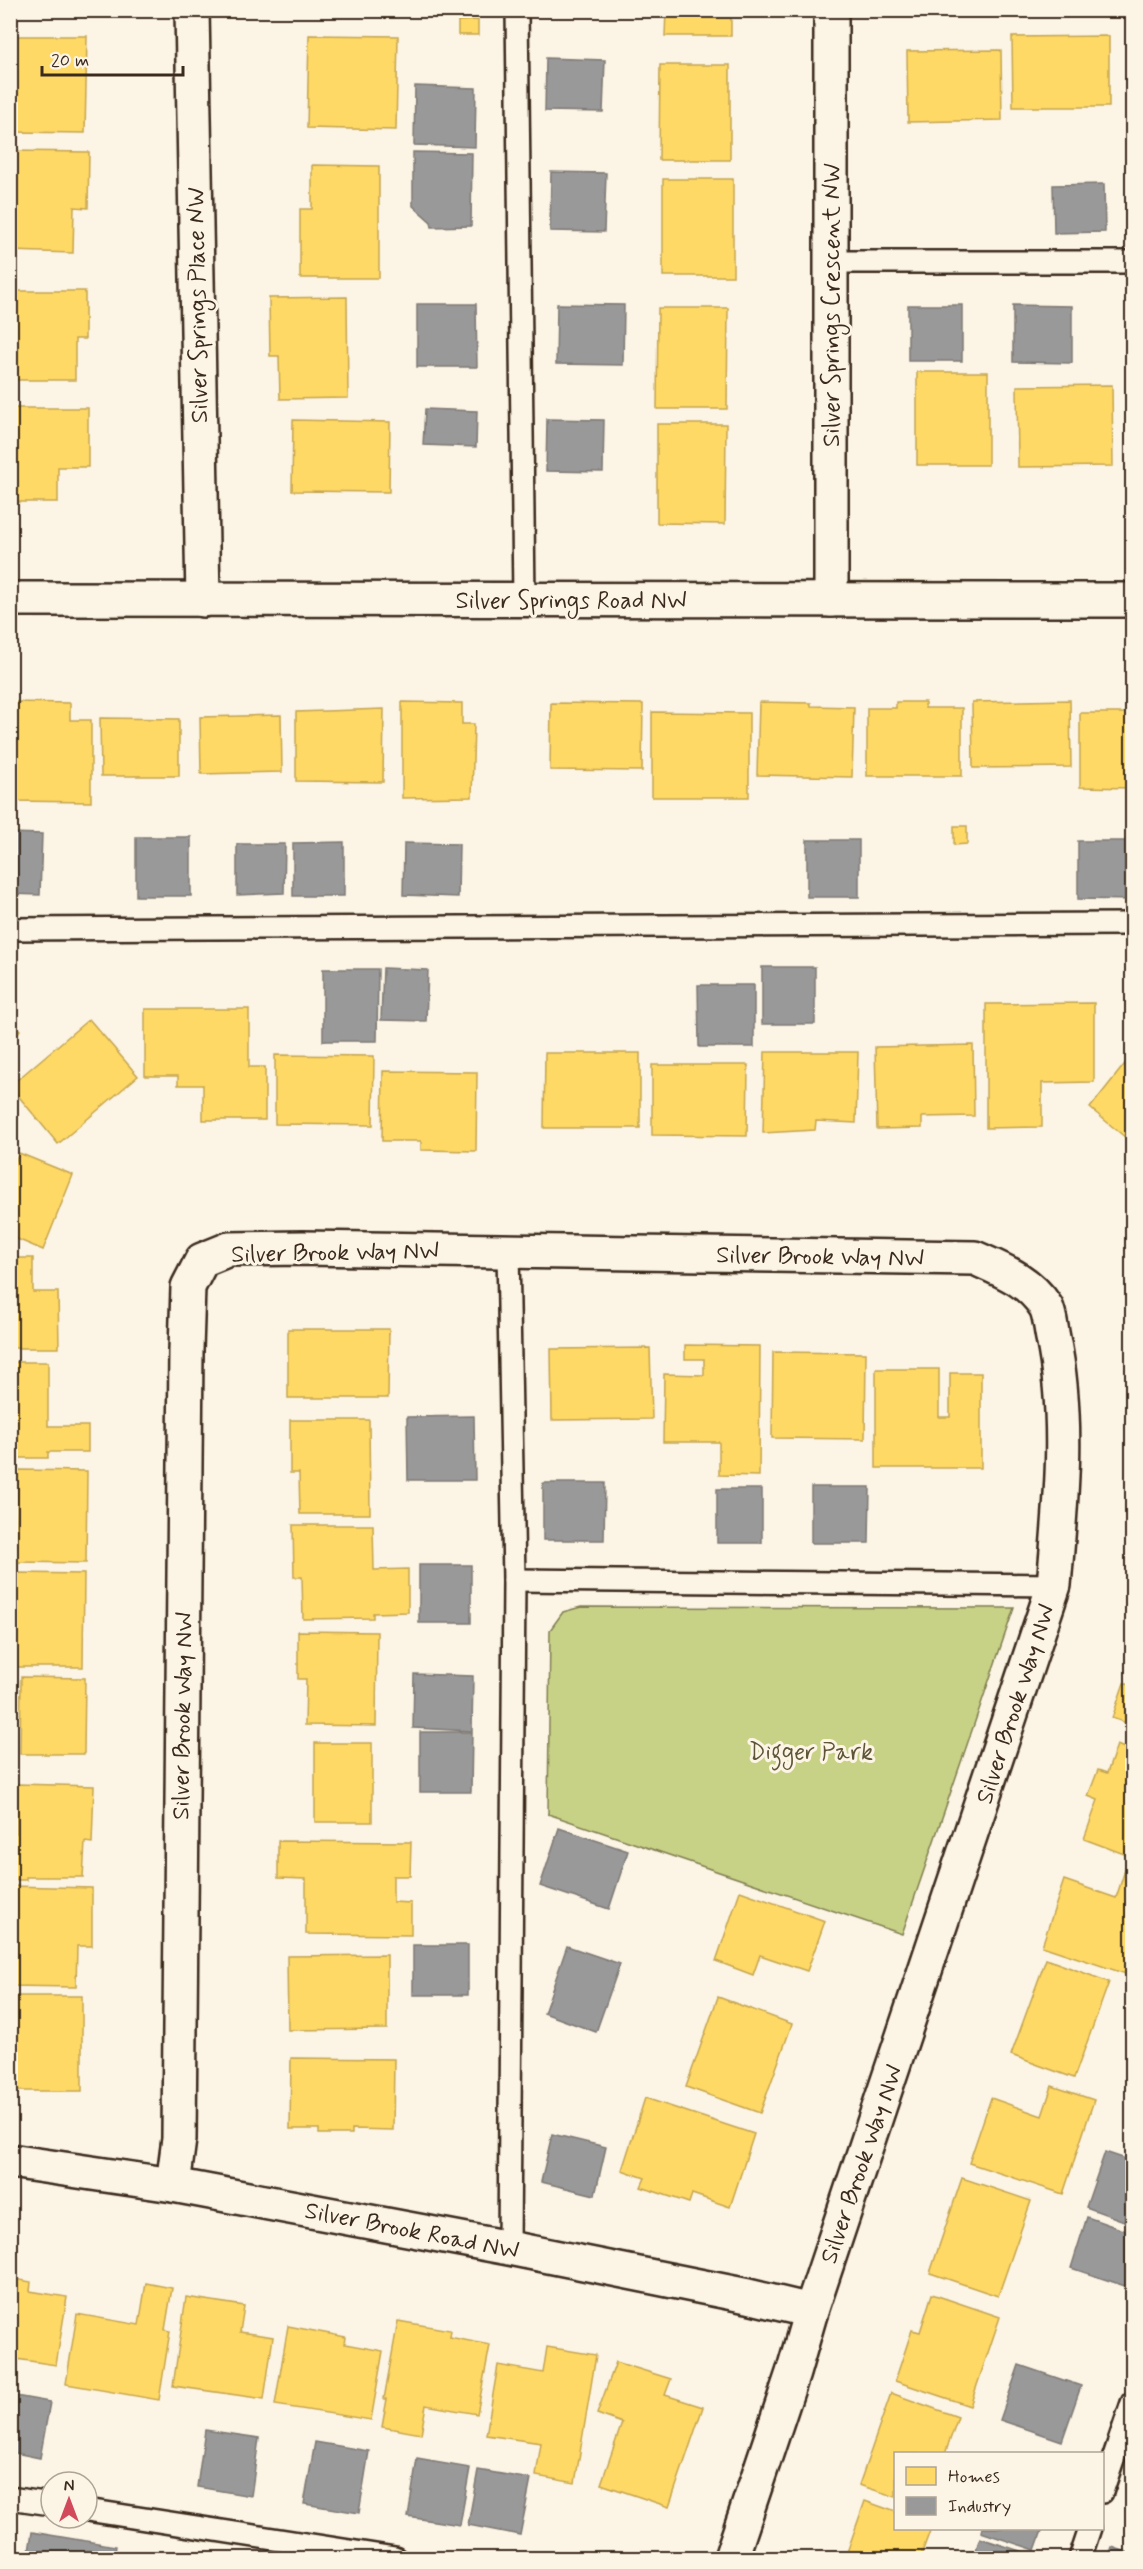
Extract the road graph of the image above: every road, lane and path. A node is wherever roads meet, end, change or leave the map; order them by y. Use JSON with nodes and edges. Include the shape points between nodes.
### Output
{"nodes":[{"id":1,"x":192,"y":10,"type":"edge"},
{"id":2,"x":517,"y":10,"type":"edge"},
{"id":3,"x":831,"y":10,"type":"edge"},
{"id":4,"x":830,"y":262,"type":"junction"},
{"id":5,"x":1132,"y":262,"type":"edge"},
{"id":6,"x":10,"y":599,"type":"edge"},
{"id":7,"x":203,"y":600,"type":"junction"},
{"id":8,"x":524,"y":600,"type":"junction"},
{"id":9,"x":831,"y":600,"type":"junction"},
{"id":10,"x":1132,"y":600,"type":"edge"},
{"id":11,"x":1132,"y":924,"type":"edge"},
{"id":12,"x":10,"y":929,"type":"edge"},
{"id":13,"x":508,"y":1251,"type":"junction"},
{"id":14,"x":513,"y":1580,"type":"junction"},
{"id":15,"x":1054,"y":1585,"type":"junction"},
{"id":16,"x":10,"y":2161,"type":"edge"},
{"id":17,"x":173,"y":2185,"type":"junction"},
{"id":18,"x":509,"y":2248,"type":"junction"},
{"id":19,"x":810,"y":2311,"type":"junction"},
{"id":20,"x":1132,"y":2403,"type":"edge"},
{"id":21,"x":1104,"y":2486,"type":"edge"},
{"id":22,"x":10,"y":2498,"type":"edge"},
{"id":23,"x":39,"y":2502,"type":"edge"},
{"id":24,"x":99,"y":2512,"type":"edge"},
{"id":25,"x":1090,"y":2530,"type":"edge"},
{"id":26,"x":395,"y":2559,"type":"edge"},
{"id":27,"x":731,"y":2559,"type":"edge"},
{"id":28,"x":1080,"y":2559,"type":"edge"}],
"edges":[{"from":1,"to":7,"type":"street","name":"Silver Springs Place NW"},
{"from":2,"to":8,"type":"lane"},
{"from":3,"to":4,"type":"street","name":"Silver Springs Crescent NW"},
{"from":4,"to":5,"type":"lane"},
{"from":4,"to":9,"type":"street","name":"Silver Springs Crescent NW"},
{"from":6,"to":7,"type":"street","name":"Silver Springs Road NW"},
{"from":7,"to":8,"type":"street","name":"Silver Springs Road NW"},
{"from":8,"to":9,"type":"street","name":"Silver Springs Road NW"},
{"from":9,"to":10,"type":"street","name":"Silver Springs Road NW"},
{"from":11,"to":12,"type":"lane"},
{"from":13,"to":14,"type":"lane"},
{"from":13,"to":15,"type":"street","name":"Silver Brook Way NW","via":[[975,1258],[1016,1275],[1046,1308],[1057,1359],[1063,1409],[1063,1482]]},
{"from":13,"to":17,"type":"street","name":"Silver Brook Way NW","via":[[229,1249],[202,1260],[188,1287],[178,2139]]},
{"from":14,"to":15,"type":"lane"},
{"from":14,"to":18,"type":"lane"},
{"from":15,"to":19,"type":"street","name":"Silver Brook Way NW"},
{"from":16,"to":17,"type":"street","name":"Silver Brook Road NW"},
{"from":17,"to":18,"type":"street","name":"Silver Brook Road NW"},
{"from":18,"to":19,"type":"street","name":"Silver Brook Road NW"},
{"from":19,"to":27,"type":"street","name":"Silver Brook Way NW"},
{"from":20,"to":21,"type":"lane"},
{"from":22,"to":23,"type":"lane"},
{"from":24,"to":26,"type":"lane"},
{"from":25,"to":28,"type":"lane"}]}
